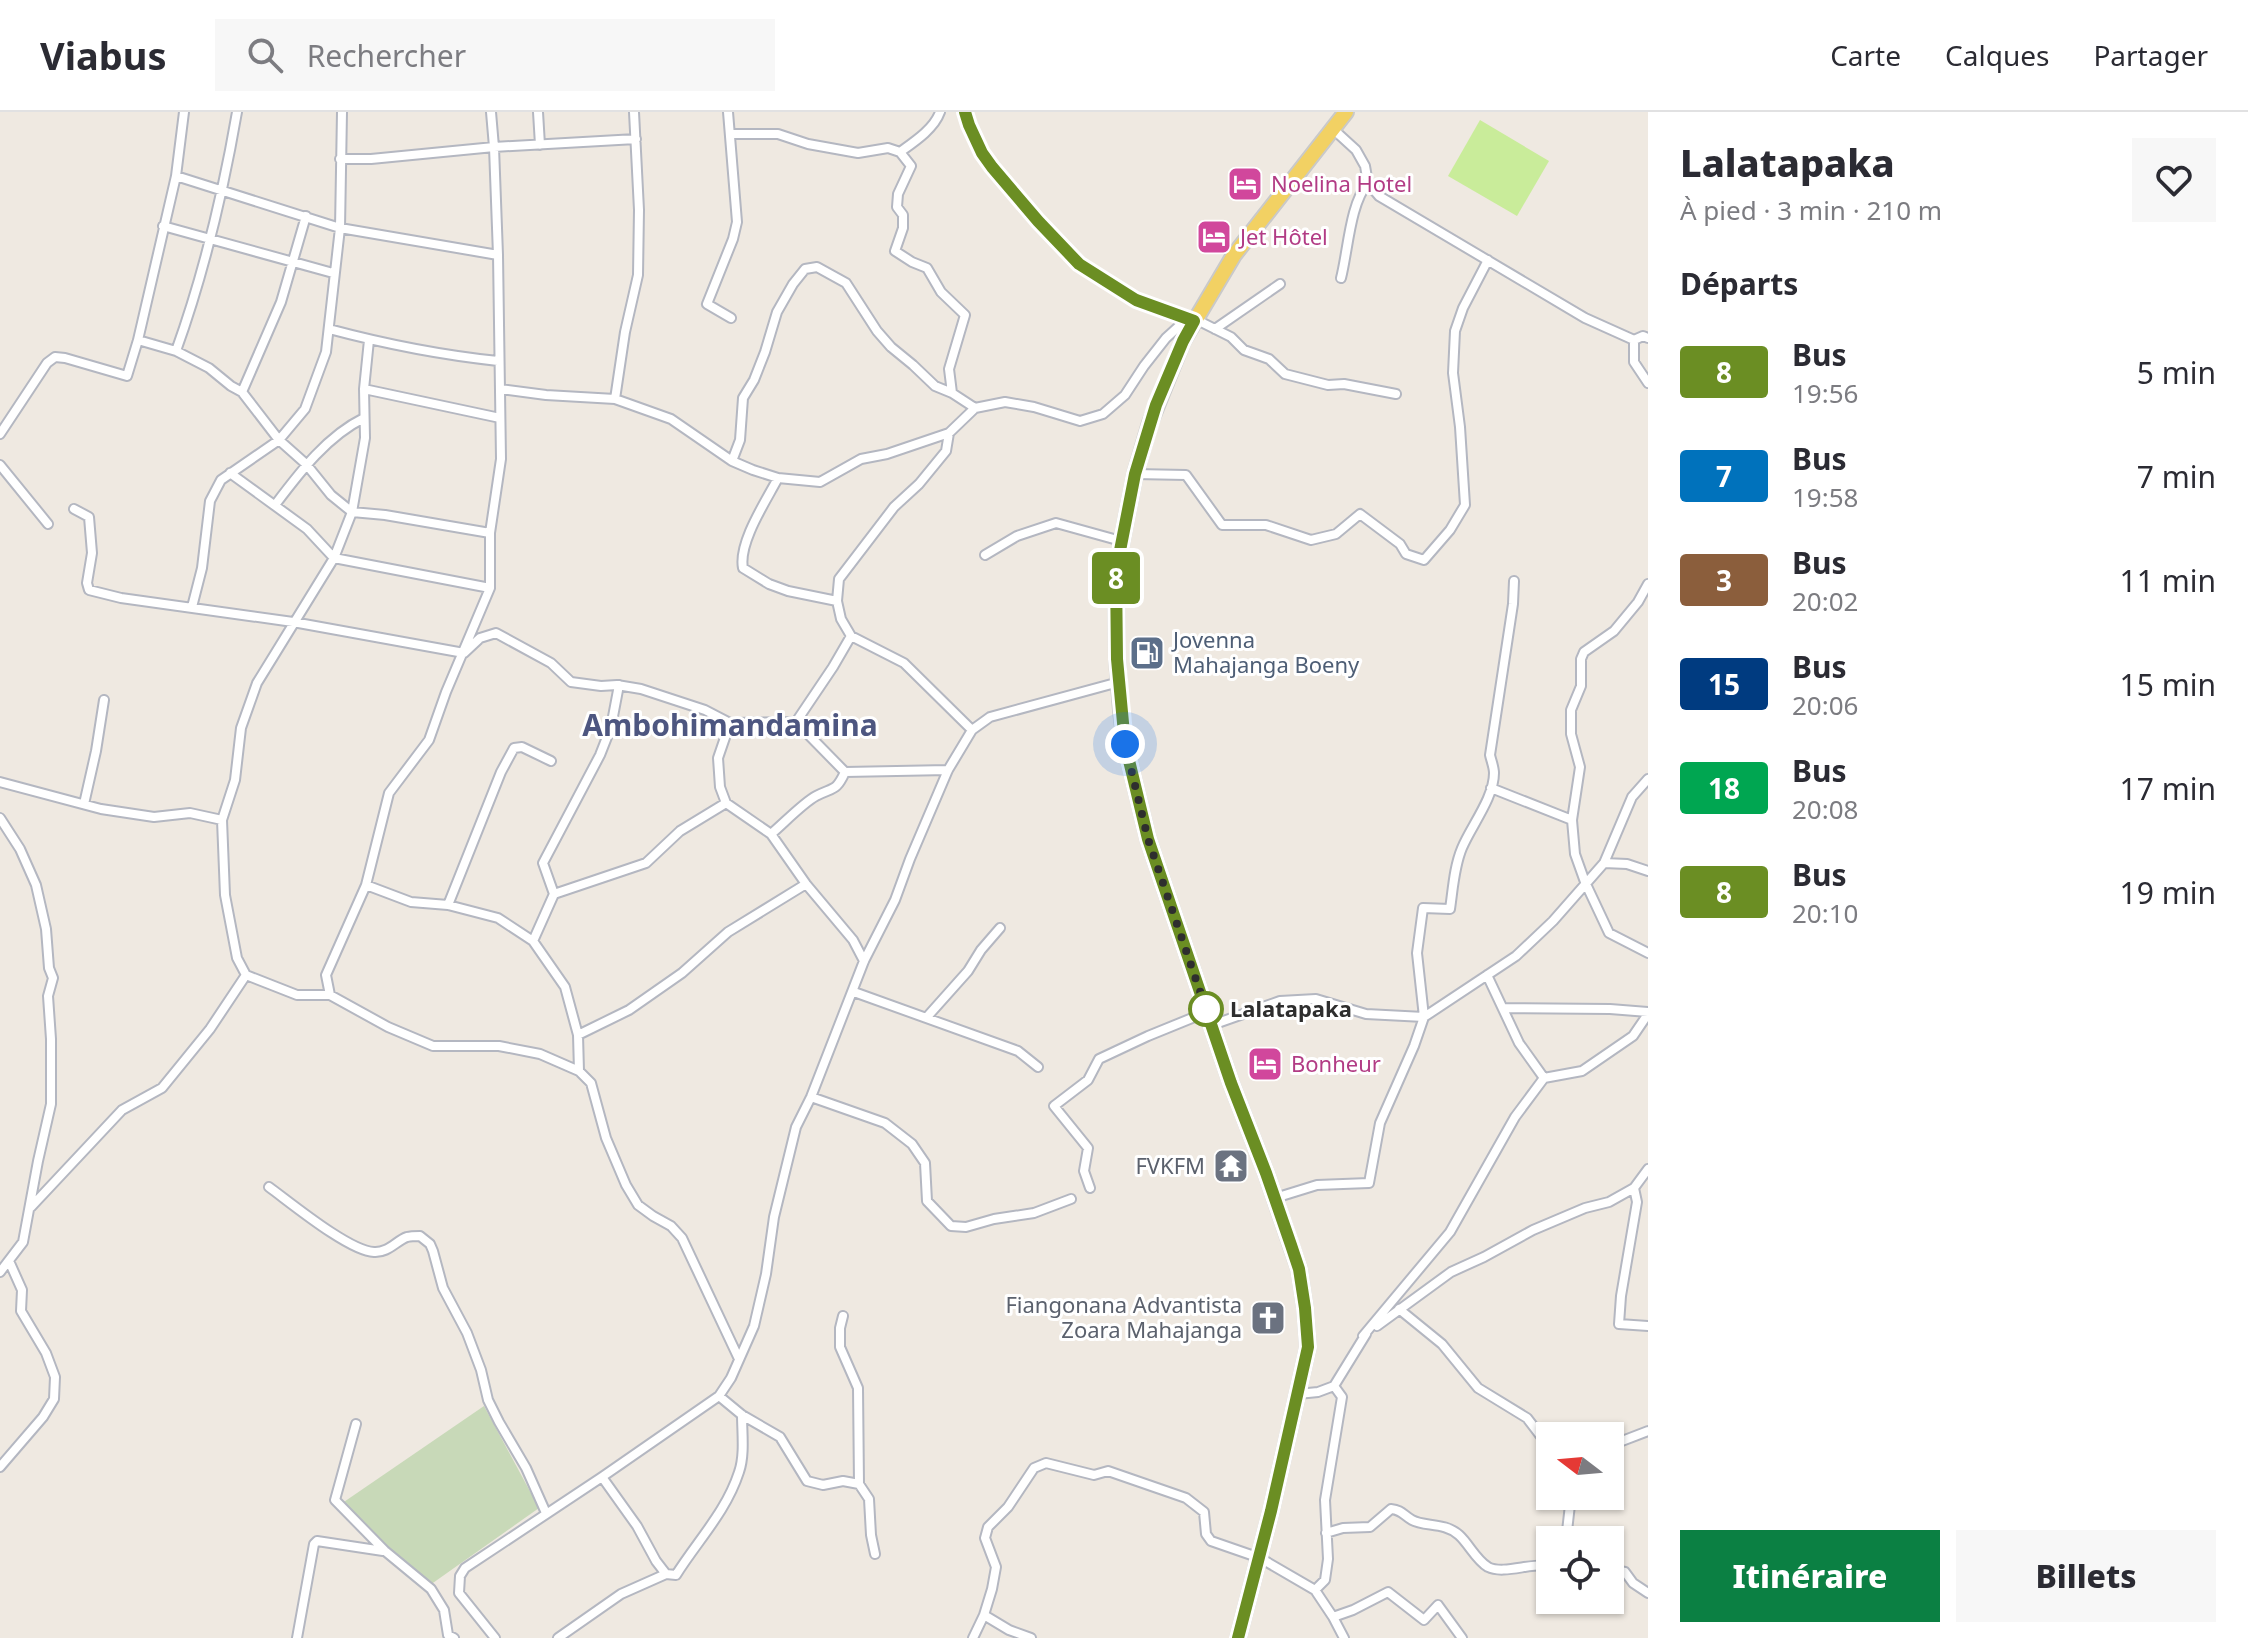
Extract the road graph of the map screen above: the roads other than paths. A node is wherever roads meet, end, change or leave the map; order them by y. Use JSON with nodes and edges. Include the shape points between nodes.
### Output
{"nodes":[{"id":1,"x":184,"y":112,"type":"edge"},
{"id":2,"x":237,"y":112,"type":"edge"},
{"id":3,"x":342,"y":112,"type":"edge"},
{"id":4,"x":491,"y":112,"type":"edge"},
{"id":5,"x":538,"y":112,"type":"edge"},
{"id":6,"x":634,"y":112,"type":"edge"},
{"id":7,"x":728,"y":112,"type":"edge"},
{"id":8,"x":940,"y":112,"type":"edge"},
{"id":9,"x":965,"y":112,"type":"edge"},
{"id":10,"x":1346,"y":112,"type":"edge"},
{"id":11,"x":1333,"y":129,"type":"junction"},
{"id":12,"x":730,"y":134,"type":"junction"},
{"id":13,"x":636,"y":139,"type":"junction"},
{"id":14,"x":540,"y":145,"type":"junction"},
{"id":15,"x":494,"y":147,"type":"junction"},
{"id":16,"x":900,"y":152,"type":"junction"},
{"id":17,"x":340,"y":159,"type":"junction"},
{"id":18,"x":176,"y":176,"type":"junction"},
{"id":19,"x":1368,"y":183,"type":"junction"},
{"id":20,"x":223,"y":190,"type":"junction"},
{"id":21,"x":306,"y":216,"type":"junction"},
{"id":22,"x":163,"y":226,"type":"junction"},
{"id":23,"x":340,"y":228,"type":"junction"},
{"id":24,"x":209,"y":240,"type":"junction"},
{"id":25,"x":498,"y":255,"type":"junction"},
{"id":26,"x":1488,"y":260,"type":"junction"},
{"id":27,"x":291,"y":263,"type":"junction"},
{"id":28,"x":333,"y":273,"type":"junction"},
{"id":29,"x":1341,"y":278,"type":"dead end"},
{"id":30,"x":1280,"y":284,"type":"dead end"},
{"id":31,"x":731,"y":318,"type":"dead end"},
{"id":32,"x":1192,"y":319,"type":"junction"},
{"id":33,"x":329,"y":329,"type":"junction"},
{"id":34,"x":1215,"y":329,"type":"junction"},
{"id":35,"x":1648,"y":338,"type":"edge"},
{"id":36,"x":138,"y":340,"type":"junction"},
{"id":37,"x":369,"y":340,"type":"junction"},
{"id":38,"x":1634,"y":340,"type":"junction"},
{"id":39,"x":176,"y":351,"type":"junction"},
{"id":40,"x":498,"y":361,"type":"junction"},
{"id":41,"x":1648,"y":383,"type":"edge"},
{"id":42,"x":364,"y":389,"type":"junction"},
{"id":43,"x":500,"y":389,"type":"junction"},
{"id":44,"x":242,"y":392,"type":"junction"},
{"id":45,"x":952,"y":393,"type":"junction"},
{"id":46,"x":1396,"y":394,"type":"dead end"},
{"id":47,"x":615,"y":399,"type":"junction"},
{"id":48,"x":975,"y":408,"type":"junction"},
{"id":49,"x":364,"y":418,"type":"junction"},
{"id":50,"x":500,"y":418,"type":"junction"},
{"id":51,"x":949,"y":433,"type":"junction"},
{"id":52,"x":0,"y":434,"type":"edge"},
{"id":53,"x":279,"y":440,"type":"junction"},
{"id":54,"x":732,"y":461,"type":"junction"},
{"id":55,"x":306,"y":464,"type":"junction"},
{"id":56,"x":0,"y":465,"type":"edge"},
{"id":57,"x":230,"y":473,"type":"junction"},
{"id":58,"x":1135,"y":474,"type":"junction"},
{"id":59,"x":778,"y":478,"type":"junction"},
{"id":60,"x":275,"y":505,"type":"junction"},
{"id":61,"x":74,"y":509,"type":"dead end"},
{"id":62,"x":352,"y":512,"type":"junction"},
{"id":63,"x":48,"y":524,"type":"dead end"},
{"id":64,"x":490,"y":533,"type":"junction"},
{"id":65,"x":1121,"y":541,"type":"junction"},
{"id":66,"x":985,"y":555,"type":"dead end"},
{"id":67,"x":334,"y":558,"type":"junction"},
{"id":68,"x":1514,"y":581,"type":"dead end"},
{"id":69,"x":1648,"y":584,"type":"edge"},
{"id":70,"x":490,"y":588,"type":"junction"},
{"id":71,"x":837,"y":601,"type":"junction"},
{"id":72,"x":192,"y":607,"type":"junction"},
{"id":73,"x":293,"y":622,"type":"junction"},
{"id":74,"x":851,"y":636,"type":"junction"},
{"id":75,"x":464,"y":653,"type":"junction"},
{"id":76,"x":1119,"y":682,"type":"junction"},
{"id":77,"x":619,"y":685,"type":"junction"},
{"id":78,"x":104,"y":700,"type":"dead end"},
{"id":79,"x":796,"y":722,"type":"junction"},
{"id":80,"x":730,"y":723,"type":"junction"},
{"id":81,"x":972,"y":730,"type":"junction"},
{"id":82,"x":551,"y":761,"type":"dead end"},
{"id":83,"x":948,"y":770,"type":"junction"},
{"id":84,"x":845,"y":772,"type":"junction"},
{"id":85,"x":1648,"y":779,"type":"edge"},
{"id":86,"x":0,"y":782,"type":"edge"},
{"id":87,"x":1491,"y":788,"type":"junction"},
{"id":88,"x":726,"y":803,"type":"junction"},
{"id":89,"x":84,"y":804,"type":"junction"},
{"id":90,"x":0,"y":818,"type":"edge"},
{"id":91,"x":222,"y":820,"type":"junction"},
{"id":92,"x":1572,"y":820,"type":"junction"},
{"id":93,"x":771,"y":834,"type":"junction"},
{"id":94,"x":1604,"y":863,"type":"junction"},
{"id":95,"x":1648,"y":871,"type":"edge"},
{"id":96,"x":1585,"y":882,"type":"junction"},
{"id":97,"x":806,"y":884,"type":"junction"},
{"id":98,"x":366,"y":885,"type":"junction"},
{"id":99,"x":554,"y":894,"type":"junction"},
{"id":100,"x":448,"y":905,"type":"junction"},
{"id":101,"x":1000,"y":928,"type":"dead end"},
{"id":102,"x":533,"y":941,"type":"junction"},
{"id":103,"x":1648,"y":953,"type":"edge"},
{"id":104,"x":864,"y":961,"type":"junction"},
{"id":105,"x":246,"y":975,"type":"junction"},
{"id":106,"x":1487,"y":975,"type":"junction"},
{"id":107,"x":854,"y":992,"type":"junction"},
{"id":108,"x":330,"y":995,"type":"junction"},
{"id":109,"x":1504,"y":1008,"type":"junction"},
{"id":110,"x":1648,"y":1013,"type":"edge"},
{"id":111,"x":927,"y":1017,"type":"junction"},
{"id":112,"x":1424,"y":1017,"type":"junction"},
{"id":113,"x":1210,"y":1019,"type":"junction"},
{"id":114,"x":578,"y":1035,"type":"junction"},
{"id":115,"x":1038,"y":1067,"type":"dead end"},
{"id":116,"x":579,"y":1071,"type":"junction"},
{"id":117,"x":1544,"y":1078,"type":"junction"},
{"id":118,"x":811,"y":1097,"type":"junction"},
{"id":119,"x":1648,"y":1169,"type":"edge"},
{"id":120,"x":269,"y":1187,"type":"dead end"},
{"id":121,"x":1090,"y":1188,"type":"dead end"},
{"id":122,"x":1634,"y":1188,"type":"junction"},
{"id":123,"x":1275,"y":1198,"type":"junction"},
{"id":124,"x":1071,"y":1199,"type":"dead end"},
{"id":125,"x":31,"y":1207,"type":"junction"},
{"id":126,"x":9,"y":1261,"type":"junction"},
{"id":127,"x":0,"y":1272,"type":"edge"},
{"id":128,"x":1399,"y":1309,"type":"junction"},
{"id":129,"x":843,"y":1316,"type":"dead end"},
{"id":130,"x":1648,"y":1326,"type":"edge"},
{"id":131,"x":1363,"y":1336,"type":"junction"},
{"id":132,"x":739,"y":1359,"type":"junction"},
{"id":133,"x":1334,"y":1386,"type":"junction"},
{"id":134,"x":1298,"y":1394,"type":"junction"},
{"id":135,"x":719,"y":1396,"type":"junction"},
{"id":136,"x":742,"y":1415,"type":"junction"},
{"id":137,"x":356,"y":1424,"type":"dead end"},
{"id":138,"x":1536,"y":1430,"type":"edge"},
{"id":139,"x":1648,"y":1431,"type":"edge"},
{"id":140,"x":1624,"y":1440,"type":"edge"},
{"id":141,"x":0,"y":1467,"type":"edge"},
{"id":142,"x":602,"y":1477,"type":"junction"},
{"id":143,"x":859,"y":1484,"type":"junction"},
{"id":144,"x":546,"y":1513,"type":"junction"},
{"id":145,"x":1326,"y":1533,"type":"junction"},
{"id":146,"x":385,"y":1551,"type":"junction"},
{"id":147,"x":875,"y":1554,"type":"dead end"},
{"id":148,"x":1260,"y":1558,"type":"junction"},
{"id":149,"x":1536,"y":1564,"type":"edge"},
{"id":150,"x":1624,"y":1572,"type":"edge"},
{"id":151,"x":666,"y":1574,"type":"junction"},
{"id":152,"x":1315,"y":1590,"type":"junction"},
{"id":153,"x":1648,"y":1593,"type":"edge"},
{"id":154,"x":984,"y":1615,"type":"junction"},
{"id":155,"x":1333,"y":1617,"type":"junction"},
{"id":156,"x":297,"y":1638,"type":"edge"},
{"id":157,"x":454,"y":1638,"type":"edge"},
{"id":158,"x":495,"y":1638,"type":"edge"},
{"id":159,"x":558,"y":1638,"type":"edge"},
{"id":160,"x":973,"y":1638,"type":"edge"},
{"id":161,"x":1031,"y":1638,"type":"edge"},
{"id":162,"x":1238,"y":1638,"type":"edge"},
{"id":163,"x":1344,"y":1638,"type":"edge"},
{"id":164,"x":1462,"y":1638,"type":"edge"}],
"edges":[{"from":1,"to":18,"type":"street"},
{"from":2,"to":20,"type":"street"},
{"from":3,"to":17,"type":"street"},
{"from":4,"to":15,"type":"street"},
{"from":5,"to":14,"type":"street"},
{"from":6,"to":13,"type":"street"},
{"from":7,"to":12,"type":"street"},
{"from":8,"to":16,"type":"street"},
{"from":9,"to":32,"type":"street","via":[[982,153],[1079,264],[1136,300]]},
{"from":10,"to":11,"type":"main road"},
{"from":11,"to":19,"type":"street","via":[[1356,150]]},
{"from":11,"to":32,"type":"main road","via":[[1234,255]]},
{"from":12,"to":16,"type":"street","via":[[778,134],[858,153],[888,148]]},
{"from":12,"to":31,"type":"street","via":[[737,222],[707,304]]},
{"from":13,"to":14,"type":"street"},
{"from":13,"to":47,"type":"street","via":[[638,275]]},
{"from":14,"to":15,"type":"street"},
{"from":15,"to":17,"type":"street"},
{"from":15,"to":25,"type":"street"},
{"from":16,"to":45,"type":"street","via":[[911,166],[898,194],[903,228],[895,251],[927,268],[941,292],[965,315],[949,369]]},
{"from":17,"to":23,"type":"street"},
{"from":18,"to":20,"type":"street"},
{"from":18,"to":22,"type":"street"},
{"from":19,"to":26,"type":"street","via":[[1379,196]]},
{"from":19,"to":29,"type":"street","via":[[1353,220]]},
{"from":20,"to":21,"type":"street"},
{"from":20,"to":24,"type":"street"},
{"from":21,"to":23,"type":"street"},
{"from":21,"to":27,"type":"street"},
{"from":22,"to":24,"type":"street"},
{"from":22,"to":36,"type":"street"},
{"from":23,"to":25,"type":"street"},
{"from":23,"to":28,"type":"street"},
{"from":24,"to":27,"type":"street"},
{"from":24,"to":39,"type":"street"},
{"from":25,"to":40,"type":"street"},
{"from":26,"to":38,"type":"street","via":[[1585,318]]},
{"from":26,"to":58,"type":"street","via":[[1455,331],[1453,373],[1465,505],[1424,560],[1406,554],[1360,514],[1336,534],[1311,540],[1266,525],[1222,525],[1186,475]]},
{"from":27,"to":28,"type":"street"},
{"from":27,"to":44,"type":"street","via":[[281,302]]},
{"from":28,"to":33,"type":"street"},
{"from":30,"to":34,"type":"street"},
{"from":32,"to":34,"type":"street"},
{"from":32,"to":48,"type":"street","via":[[1166,338],[1125,395],[1103,414],[1080,421],[1005,402]]},
{"from":32,"to":58,"type":"main road","via":[[1156,405]]},
{"from":33,"to":37,"type":"street"},
{"from":33,"to":53,"type":"street","via":[[305,409]]},
{"from":34,"to":46,"type":"street","via":[[1285,374]]},
{"from":35,"to":38,"type":"street"},
{"from":36,"to":39,"type":"street"},
{"from":36,"to":52,"type":"street","via":[[127,376],[55,357]]},
{"from":37,"to":40,"type":"street"},
{"from":37,"to":42,"type":"street"},
{"from":38,"to":41,"type":"street","via":[[1634,362]]},
{"from":39,"to":44,"type":"street"},
{"from":40,"to":43,"type":"street"},
{"from":42,"to":49,"type":"street"},
{"from":42,"to":50,"type":"street"},
{"from":43,"to":47,"type":"street"},
{"from":43,"to":50,"type":"street"},
{"from":44,"to":53,"type":"street"},
{"from":45,"to":48,"type":"street"},
{"from":45,"to":54,"type":"street","via":[[935,386],[891,347],[846,283],[817,267],[805,269],[777,312],[743,398],[740,440]]},
{"from":47,"to":54,"type":"street","via":[[671,419]]},
{"from":48,"to":51,"type":"street"},
{"from":49,"to":55,"type":"street","via":[[347,426]]},
{"from":49,"to":62,"type":"street"},
{"from":50,"to":64,"type":"street","via":[[501,459]]},
{"from":51,"to":59,"type":"street","via":[[861,459],[820,482]]},
{"from":51,"to":71,"type":"street","via":[[946,451],[839,579]]},
{"from":53,"to":55,"type":"street"},
{"from":53,"to":57,"type":"street"},
{"from":54,"to":59,"type":"street"},
{"from":55,"to":60,"type":"street"},
{"from":55,"to":62,"type":"street"},
{"from":56,"to":63,"type":"street"},
{"from":57,"to":60,"type":"street"},
{"from":57,"to":72,"type":"street","via":[[210,501]]},
{"from":58,"to":65,"type":"main road"},
{"from":59,"to":71,"type":"street","via":[[746,545],[743,568],[788,591]]},
{"from":60,"to":67,"type":"street"},
{"from":61,"to":72,"type":"street","via":[[89,517],[89,590]]},
{"from":62,"to":64,"type":"street"},
{"from":62,"to":67,"type":"street"},
{"from":64,"to":70,"type":"street"},
{"from":65,"to":66,"type":"street","via":[[1056,523],[1017,536]]},
{"from":65,"to":76,"type":"main road","via":[[1116,571]]},
{"from":67,"to":70,"type":"street"},
{"from":67,"to":73,"type":"street"},
{"from":68,"to":87,"type":"street","via":[[1490,755]]},
{"from":69,"to":92,"type":"street","via":[[1614,631],[1581,659],[1581,686],[1571,710],[1580,767]]},
{"from":70,"to":75,"type":"street"},
{"from":71,"to":74,"type":"street"},
{"from":72,"to":73,"type":"street"},
{"from":73,"to":75,"type":"street"},
{"from":73,"to":91,"type":"street","via":[[257,683],[241,728],[235,780]]},
{"from":74,"to":79,"type":"street"},
{"from":74,"to":81,"type":"street","via":[[904,663]]},
{"from":75,"to":77,"type":"street","via":[[480,638],[496,633],[551,663],[571,682]]},
{"from":75,"to":98,"type":"street","via":[[429,740],[389,793]]},
{"from":76,"to":81,"type":"street","via":[[990,717]]},
{"from":76,"to":113,"type":"main road","via":[[1125,744],[1148,839]]},
{"from":77,"to":80,"type":"street"},
{"from":77,"to":99,"type":"street","via":[[600,755],[543,863]]},
{"from":78,"to":89,"type":"street"},
{"from":79,"to":80,"type":"street"},
{"from":79,"to":84,"type":"street"},
{"from":80,"to":88,"type":"street","via":[[718,758]]},
{"from":81,"to":83,"type":"street"},
{"from":82,"to":100,"type":"street","via":[[514,748]]},
{"from":83,"to":84,"type":"street"},
{"from":83,"to":104,"type":"street"},
{"from":84,"to":93,"type":"street","via":[[840,783]]},
{"from":85,"to":94,"type":"street","via":[[1632,797]]},
{"from":86,"to":89,"type":"street"},
{"from":87,"to":92,"type":"street"},
{"from":87,"to":112,"type":"street","via":[[1462,848],[1450,909],[1423,908],[1417,953]]},
{"from":88,"to":93,"type":"street"},
{"from":88,"to":99,"type":"street","via":[[680,831],[646,863]]},
{"from":89,"to":91,"type":"street","via":[[154,817],[190,813]]},
{"from":90,"to":125,"type":"street","via":[[36,885],[53,978],[47,1011],[51,1104]]},
{"from":91,"to":105,"type":"street","via":[[225,895],[237,958]]},
{"from":92,"to":96,"type":"street","via":[[1575,854]]},
{"from":93,"to":97,"type":"street"},
{"from":94,"to":95,"type":"street"},
{"from":94,"to":96,"type":"street"},
{"from":96,"to":103,"type":"street","via":[[1609,933]]},
{"from":96,"to":106,"type":"street","via":[[1553,921]]},
{"from":97,"to":104,"type":"street"},
{"from":97,"to":114,"type":"street","via":[[728,932],[629,1010]]},
{"from":98,"to":100,"type":"street","via":[[411,902]]},
{"from":98,"to":108,"type":"street","via":[[326,975]]},
{"from":99,"to":102,"type":"street"},
{"from":100,"to":102,"type":"street","via":[[498,918]]},
{"from":101,"to":111,"type":"street"},
{"from":102,"to":114,"type":"street","via":[[565,987]]},
{"from":104,"to":107,"type":"street"},
{"from":105,"to":108,"type":"street","via":[[297,995]]},
{"from":105,"to":125,"type":"street","via":[[162,1088],[122,1110]]},
{"from":106,"to":109,"type":"street"},
{"from":106,"to":112,"type":"street"},
{"from":107,"to":111,"type":"street"},
{"from":107,"to":118,"type":"street"},
{"from":108,"to":116,"type":"street","via":[[433,1046],[499,1046],[540,1054]]},
{"from":109,"to":110,"type":"street"},
{"from":109,"to":117,"type":"street","via":[[1519,1043]]},
{"from":110,"to":117,"type":"street","via":[[1633,1036],[1582,1071]]},
{"from":111,"to":115,"type":"street","via":[[1018,1051]]},
{"from":112,"to":113,"type":"street","via":[[1366,1014],[1316,999],[1280,1001]]},
{"from":112,"to":123,"type":"street","via":[[1380,1123],[1369,1183],[1317,1185]]},
{"from":113,"to":121,"type":"street","via":[[1148,1036],[1099,1059],[1088,1080],[1054,1106],[1088,1148],[1084,1171]]},
{"from":113,"to":123,"type":"main road"},
{"from":114,"to":116,"type":"street"},
{"from":116,"to":132,"type":"street","via":[[591,1083],[626,1185],[638,1205],[682,1238]]},
{"from":117,"to":131,"type":"street","via":[[1508,1128],[1450,1232]]},
{"from":118,"to":124,"type":"street","via":[[885,1123],[912,1144],[925,1163],[927,1201],[951,1226],[1034,1213]]},
{"from":118,"to":132,"type":"street","via":[[796,1127],[761,1298]]},
{"from":119,"to":122,"type":"street"},
{"from":120,"to":144,"type":"street","via":[[367,1251],[382,1251],[406,1237],[420,1236],[430,1244],[443,1288],[472,1345],[488,1400]]},
{"from":122,"to":128,"type":"street","via":[[1451,1272]]},
{"from":122,"to":130,"type":"street","via":[[1637,1202],[1619,1324]]},
{"from":123,"to":134,"type":"main road","via":[[1299,1269],[1305,1308],[1308,1347]]},
{"from":125,"to":126,"type":"street","via":[[23,1242]]},
{"from":126,"to":127,"type":"street"},
{"from":126,"to":141,"type":"street","via":[[22,1290],[21,1311],[55,1377],[54,1399],[43,1417]]},
{"from":128,"to":131,"type":"street"},
{"from":128,"to":138,"type":"street","via":[[1442,1344],[1478,1388],[1527,1418]]},
{"from":129,"to":143,"type":"street","via":[[840,1347],[858,1388]]},
{"from":131,"to":133,"type":"street"},
{"from":132,"to":135,"type":"street"},
{"from":133,"to":134,"type":"street"},
{"from":133,"to":145,"type":"street","via":[[1342,1397],[1325,1500]]},
{"from":134,"to":148,"type":"main road"},
{"from":135,"to":136,"type":"street"},
{"from":135,"to":142,"type":"street"},
{"from":136,"to":143,"type":"street","via":[[780,1437],[807,1481]]},
{"from":136,"to":151,"type":"street","via":[[740,1469],[717,1520],[676,1575]]},
{"from":137,"to":146,"type":"street","via":[[335,1500]]},
{"from":139,"to":140,"type":"street"},
{"from":142,"to":144,"type":"street"},
{"from":142,"to":151,"type":"street"},
{"from":143,"to":147,"type":"street","via":[[869,1499]]},
{"from":144,"to":158,"type":"street","via":[[460,1576],[459,1593]]},
{"from":145,"to":149,"type":"street","via":[[1370,1527],[1391,1509],[1400,1510],[1414,1521],[1457,1533],[1488,1566]]},
{"from":145,"to":152,"type":"street","via":[[1325,1580]]},
{"from":146,"to":156,"type":"street","via":[[317,1541]]},
{"from":146,"to":157,"type":"street","via":[[431,1589],[444,1610],[448,1635]]},
{"from":148,"to":152,"type":"street"},
{"from":148,"to":154,"type":"street","via":[[1211,1541],[1204,1512],[1186,1498],[1108,1471],[1094,1475],[1046,1463],[1034,1468],[988,1527],[985,1538],[996,1567]]},
{"from":148,"to":162,"type":"main road"},
{"from":150,"to":153,"type":"street"},
{"from":151,"to":159,"type":"street","via":[[621,1594]]},
{"from":152,"to":155,"type":"street"},
{"from":154,"to":160,"type":"street"},
{"from":154,"to":161,"type":"street"},
{"from":155,"to":163,"type":"street"},
{"from":155,"to":164,"type":"street","via":[[1388,1592],[1424,1620],[1438,1605]]}]}
